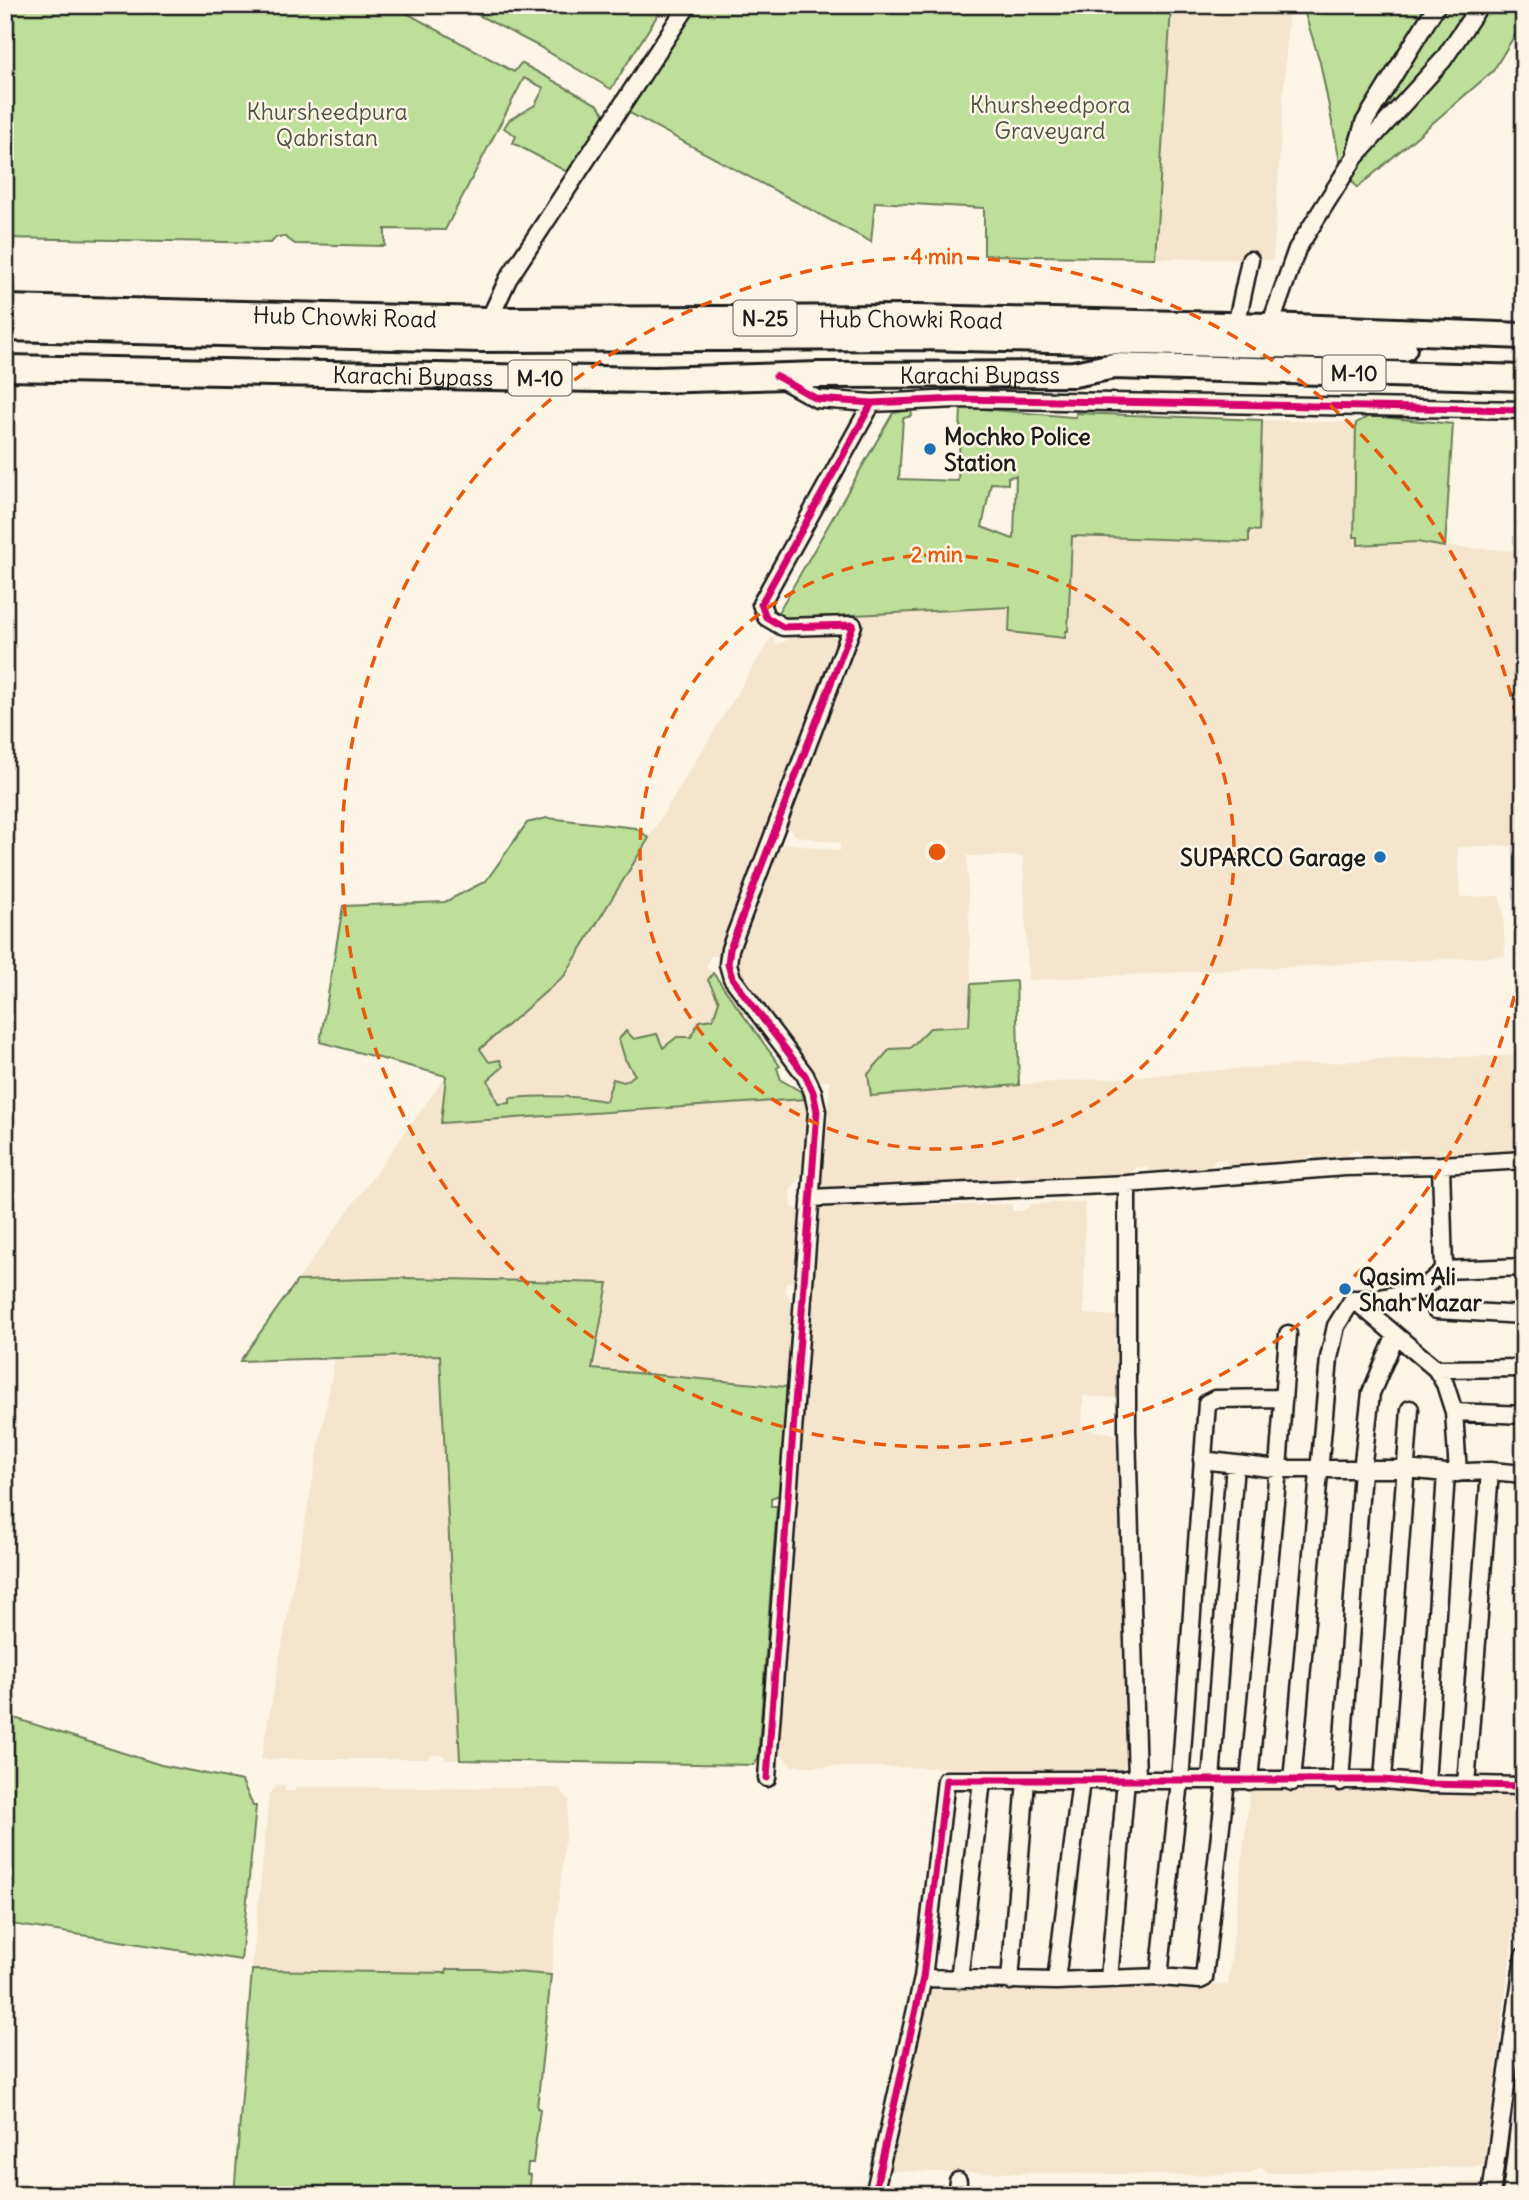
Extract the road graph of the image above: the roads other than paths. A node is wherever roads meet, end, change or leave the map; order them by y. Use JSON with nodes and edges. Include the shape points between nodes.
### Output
{"nodes":[{"id":1,"x":688,"y":5,"type":"edge"},
{"id":2,"x":1437,"y":5,"type":"edge"},
{"id":3,"x":1480,"y":5,"type":"edge"},
{"id":4,"x":1355,"y":157,"type":"junction"},
{"id":5,"x":1250,"y":260,"type":"dead end"},
{"id":6,"x":5,"y":308,"type":"edge"},
{"id":7,"x":489,"y":320,"type":"junction"},
{"id":8,"x":1236,"y":326,"type":"junction"},
{"id":9,"x":1270,"y":326,"type":"junction"},
{"id":10,"x":5,"y":328,"type":"edge"},
{"id":11,"x":1524,"y":336,"type":"edge"},
{"id":12,"x":1524,"y":352,"type":"edge"},
{"id":13,"x":5,"y":368,"type":"edge"},
{"id":14,"x":776,"y":376,"type":"junction"},
{"id":15,"x":1187,"y":377,"type":"junction"},
{"id":16,"x":1524,"y":377,"type":"edge"},
{"id":17,"x":1524,"y":394,"type":"edge"},
{"id":18,"x":872,"y":402,"type":"junction"},
{"id":19,"x":1524,"y":411,"type":"edge"},
{"id":20,"x":1524,"y":1160,"type":"edge"},
{"id":21,"x":1441,"y":1165,"type":"junction"},
{"id":22,"x":1127,"y":1184,"type":"junction"},
{"id":23,"x":810,"y":1198,"type":"junction"},
{"id":24,"x":1524,"y":1267,"type":"edge"},
{"id":25,"x":1444,"y":1270,"type":"junction"},
{"id":26,"x":1353,"y":1299,"type":"junction"},
{"id":27,"x":1436,"y":1310,"type":"dead end"},
{"id":28,"x":1524,"y":1315,"type":"edge"},
{"id":29,"x":1288,"y":1334,"type":"dead end"},
{"id":30,"x":1395,"y":1337,"type":"junction"},
{"id":31,"x":1524,"y":1368,"type":"edge"},
{"id":32,"x":1436,"y":1369,"type":"junction"},
{"id":33,"x":1283,"y":1398,"type":"junction"},
{"id":34,"x":1410,"y":1409,"type":"dead end"},
{"id":35,"x":1454,"y":1412,"type":"junction"},
{"id":36,"x":1524,"y":1415,"type":"edge"},
{"id":37,"x":1202,"y":1460,"type":"junction"},
{"id":38,"x":1235,"y":1464,"type":"junction"},
{"id":39,"x":1278,"y":1469,"type":"junction"},
{"id":40,"x":1320,"y":1469,"type":"junction"},
{"id":41,"x":1406,"y":1469,"type":"junction"},
{"id":42,"x":1362,"y":1470,"type":"junction"},
{"id":43,"x":1490,"y":1472,"type":"junction"},
{"id":44,"x":1452,"y":1473,"type":"junction"},
{"id":45,"x":1524,"y":1474,"type":"edge"},
{"id":46,"x":767,"y":1778,"type":"dead end"},
{"id":47,"x":1131,"y":1779,"type":"junction"},
{"id":48,"x":982,"y":1780,"type":"junction"},
{"id":49,"x":1026,"y":1780,"type":"junction"},
{"id":50,"x":1081,"y":1780,"type":"junction"},
{"id":51,"x":1218,"y":1780,"type":"junction"},
{"id":52,"x":1383,"y":1780,"type":"junction"},
{"id":53,"x":1180,"y":1781,"type":"junction"},
{"id":54,"x":1249,"y":1781,"type":"junction"},
{"id":55,"x":1292,"y":1782,"type":"junction"},
{"id":56,"x":1340,"y":1782,"type":"junction"},
{"id":57,"x":1426,"y":1784,"type":"junction"},
{"id":58,"x":1466,"y":1785,"type":"junction"},
{"id":59,"x":1524,"y":1786,"type":"edge"},
{"id":60,"x":1524,"y":1956,"type":"edge"},
{"id":61,"x":1159,"y":1977,"type":"junction"},
{"id":62,"x":923,"y":1978,"type":"junction"},
{"id":63,"x":1109,"y":1979,"type":"junction"},
{"id":64,"x":959,"y":1980,"type":"junction"},
{"id":65,"x":1010,"y":1980,"type":"junction"},
{"id":66,"x":1056,"y":1981,"type":"junction"},
{"id":67,"x":1524,"y":2085,"type":"edge"},
{"id":68,"x":874,"y":2195,"type":"edge"},
{"id":69,"x":1491,"y":2195,"type":"edge"},
{"id":70,"x":1510,"y":2195,"type":"edge"}],
"edges":[{"from":1,"to":7,"type":"street","via":[[508,279]]},
{"from":2,"to":4,"type":"street","via":[[1364,123]]},
{"from":3,"to":4,"type":"street","via":[[1443,60]]},
{"from":4,"to":9,"type":"street","via":[[1297,249]]},
{"from":5,"to":8,"type":"street"},
{"from":6,"to":7,"type":"highway","name":"Hub Chowki Road","number":"N-25"},
{"from":7,"to":8,"type":"highway","name":"Hub Chowki Road","number":"N-25","via":[[903,317]]},
{"from":8,"to":9,"type":"highway","name":"Hub Chowki Road","number":"N-25"},
{"from":9,"to":11,"type":"highway","name":"Hub Chowki Road","number":"N-25"},
{"from":10,"to":12,"type":"highway","via":[[481,339],[949,338]]},
{"from":13,"to":14,"type":"highway","name":"Karachi Bypass","number":"M-10","via":[[655,380]]},
{"from":14,"to":15,"type":"highway","name":"Karachi Bypass","number":"M-10","via":[[1074,373],[1114,366]]},
{"from":14,"to":18,"type":"street","via":[[817,399]]},
{"from":15,"to":16,"type":"highway","name":"Karachi Bypass","number":"M-10"},
{"from":15,"to":17,"type":"highway","name":"Karachi Bypass","number":"M-10"},
{"from":18,"to":19,"type":"street","via":[[958,399]]},
{"from":18,"to":23,"type":"street","via":[[761,604],[766,617],[783,626],[853,625],[728,964],[732,978],[813,1092],[817,1111]]},
{"from":20,"to":21,"type":"street"},
{"from":21,"to":22,"type":"street","via":[[1345,1167]]},
{"from":21,"to":25,"type":"street"},
{"from":22,"to":23,"type":"street"},
{"from":22,"to":47,"type":"street"},
{"from":23,"to":46,"type":"street"},
{"from":24,"to":25,"type":"street"},
{"from":25,"to":26,"type":"street","via":[[1422,1289]]},
{"from":26,"to":30,"type":"street"},
{"from":26,"to":40,"type":"street","via":[[1336,1326],[1329,1358]]},
{"from":27,"to":28,"type":"street"},
{"from":29,"to":33,"type":"street"},
{"from":30,"to":32,"type":"street"},
{"from":30,"to":42,"type":"street","via":[[1371,1393]]},
{"from":31,"to":32,"type":"street"},
{"from":32,"to":35,"type":"street"},
{"from":33,"to":37,"type":"street","via":[[1210,1399]]},
{"from":33,"to":39,"type":"street"},
{"from":34,"to":41,"type":"street"},
{"from":35,"to":36,"type":"street"},
{"from":35,"to":44,"type":"street"},
{"from":37,"to":38,"type":"street"},
{"from":37,"to":53,"type":"street"},
{"from":38,"to":39,"type":"street"},
{"from":38,"to":51,"type":"street"},
{"from":39,"to":40,"type":"street"},
{"from":39,"to":54,"type":"street"},
{"from":40,"to":42,"type":"street"},
{"from":40,"to":55,"type":"street"},
{"from":41,"to":42,"type":"street"},
{"from":41,"to":44,"type":"street"},
{"from":41,"to":52,"type":"street"},
{"from":42,"to":56,"type":"street"},
{"from":43,"to":44,"type":"street"},
{"from":43,"to":45,"type":"street"},
{"from":43,"to":58,"type":"street"},
{"from":44,"to":57,"type":"street"},
{"from":47,"to":50,"type":"street"},
{"from":47,"to":53,"type":"street"},
{"from":47,"to":63,"type":"street"},
{"from":48,"to":49,"type":"street"},
{"from":48,"to":62,"type":"street","via":[[946,1780]]},
{"from":48,"to":64,"type":"street"},
{"from":49,"to":50,"type":"street"},
{"from":49,"to":65,"type":"street"},
{"from":50,"to":66,"type":"street"},
{"from":51,"to":53,"type":"street"},
{"from":51,"to":54,"type":"street"},
{"from":51,"to":61,"type":"street","via":[[1206,1974],[1200,1980]]},
{"from":52,"to":56,"type":"street"},
{"from":52,"to":57,"type":"street"},
{"from":53,"to":61,"type":"street"},
{"from":54,"to":55,"type":"street"},
{"from":55,"to":56,"type":"street"},
{"from":57,"to":58,"type":"street"},
{"from":58,"to":59,"type":"street"},
{"from":60,"to":69,"type":"street"},
{"from":61,"to":63,"type":"street"},
{"from":62,"to":64,"type":"street"},
{"from":62,"to":68,"type":"street"},
{"from":63,"to":66,"type":"street"},
{"from":64,"to":65,"type":"street"},
{"from":65,"to":66,"type":"street"},
{"from":67,"to":70,"type":"street"}]}
